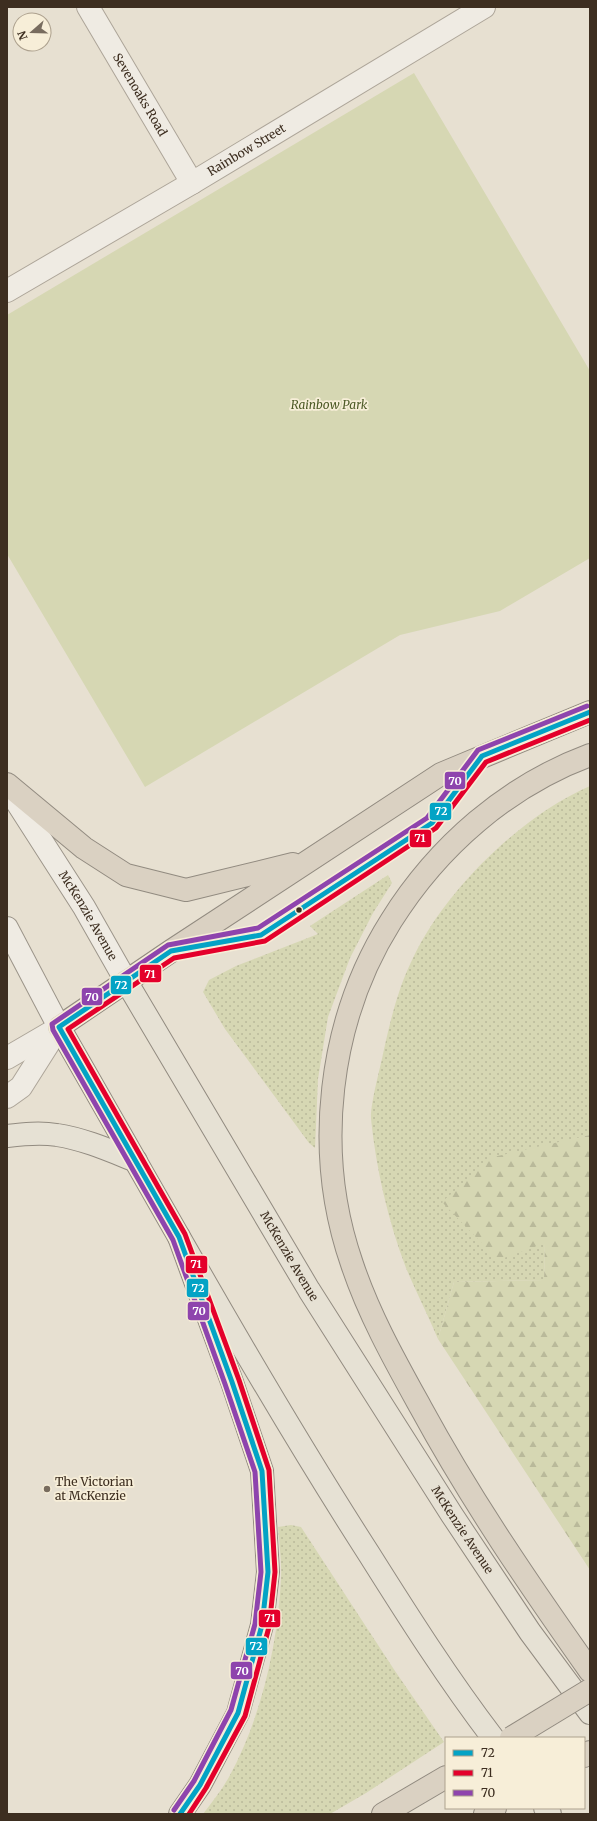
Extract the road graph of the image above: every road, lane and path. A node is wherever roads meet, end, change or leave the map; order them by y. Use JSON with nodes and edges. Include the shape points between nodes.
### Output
{"nodes":[{"id":1,"x":88,"y":7,"type":"edge"},
{"id":2,"x":484,"y":7,"type":"edge"},
{"id":3,"x":192,"y":183,"type":"junction"},
{"id":4,"x":7,"y":291,"type":"edge"},
{"id":5,"x":590,"y":712,"type":"edge"},
{"id":6,"x":590,"y":755,"type":"edge"},
{"id":7,"x":7,"y":784,"type":"edge"},
{"id":8,"x":7,"y":787,"type":"edge"},
{"id":9,"x":308,"y":860,"type":"junction"},
{"id":10,"x":7,"y":928,"type":"edge"},
{"id":11,"x":126,"y":981,"type":"junction"},
{"id":12,"x":59,"y":1028,"type":"junction"},
{"id":13,"x":7,"y":1058,"type":"edge"},
{"id":14,"x":7,"y":1097,"type":"edge"},
{"id":15,"x":7,"y":1136,"type":"edge"},
{"id":16,"x":136,"y":1161,"type":"junction"},
{"id":17,"x":178,"y":1237,"type":"junction"},
{"id":18,"x":590,"y":1671,"type":"edge"},
{"id":19,"x":590,"y":1690,"type":"edge"},
{"id":20,"x":590,"y":1713,"type":"edge"},
{"id":21,"x":492,"y":1737,"type":"edge"},
{"id":22,"x":513,"y":1737,"type":"edge"},
{"id":23,"x":445,"y":1778,"type":"edge"},
{"id":24,"x":180,"y":1814,"type":"edge"},
{"id":25,"x":383,"y":1814,"type":"edge"}],
"edges":[{"from":1,"to":3,"type":"street","name":"Sevenoaks Road"},
{"from":2,"to":3,"type":"street","name":"Rainbow Street"},
{"from":3,"to":4,"type":"street","name":"Rainbow Street"},
{"from":5,"to":9,"type":"highway","via":[[441,774]]},
{"from":6,"to":18,"type":"highway","via":[[569,763],[520,790],[477,820],[438,858],[405,898],[374,947],[350,1008],[335,1070],[329,1130],[332,1179],[342,1230],[352,1264],[374,1319],[430,1426],[469,1493]]},
{"from":7,"to":9,"type":"highway","via":[[84,848],[126,875],[186,890]]},
{"from":8,"to":11,"type":"street","name":"McKenzie Avenue","via":[[84,908]]},
{"from":9,"to":11,"type":"highway"},
{"from":10,"to":12,"type":"street"},
{"from":11,"to":12,"type":"highway"},
{"from":11,"to":20,"type":"main road","name":"McKenzie Avenue","via":[[309,1290],[452,1515],[530,1632]]},
{"from":12,"to":13,"type":"street"},
{"from":12,"to":14,"type":"street","via":[[21,1087]]},
{"from":12,"to":16,"type":"main road"},
{"from":15,"to":16,"type":"main road","via":[[57,1134]]},
{"from":16,"to":17,"type":"main road"},
{"from":17,"to":21,"type":"main road","via":[[318,1476],[404,1610]]},
{"from":17,"to":24,"type":"highway","via":[[262,1471],[268,1572],[262,1625],[238,1713],[200,1785]]},
{"from":19,"to":22,"type":"highway","bridge":true},
{"from":23,"to":25,"type":"highway"}]}
